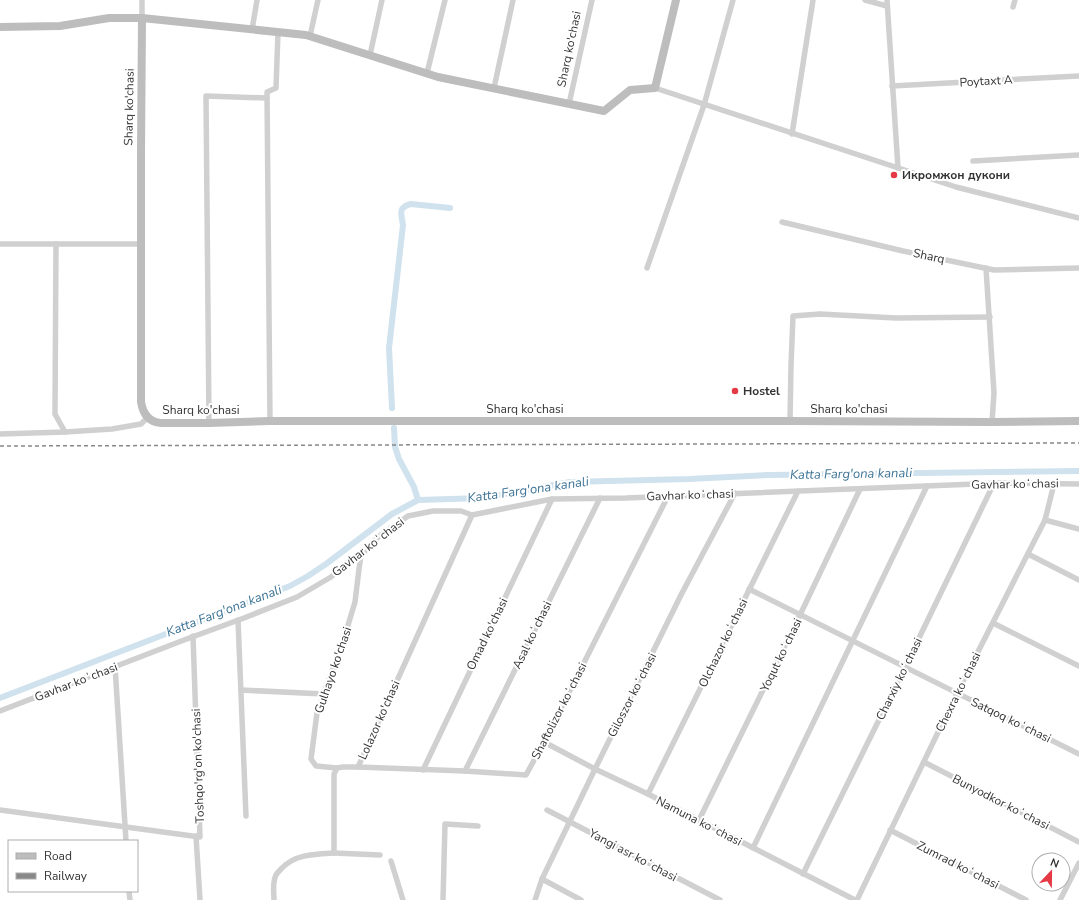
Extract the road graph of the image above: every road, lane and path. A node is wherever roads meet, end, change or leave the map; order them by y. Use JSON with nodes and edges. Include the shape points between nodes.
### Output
{"nodes":[{"id":1,"x":142,"y":0,"type":"edge"},
{"id":2,"x":257,"y":0,"type":"edge"},
{"id":3,"x":318,"y":0,"type":"edge"},
{"id":4,"x":382,"y":0,"type":"edge"},
{"id":5,"x":445,"y":0,"type":"edge"},
{"id":6,"x":514,"y":0,"type":"edge"},
{"id":7,"x":592,"y":0,"type":"edge"},
{"id":8,"x":676,"y":0,"type":"edge"},
{"id":9,"x":733,"y":0,"type":"edge"},
{"id":10,"x":813,"y":0,"type":"edge"},
{"id":11,"x":865,"y":0,"type":"edge"},
{"id":12,"x":1015,"y":0,"type":"edge"},
{"id":13,"x":887,"y":3,"type":"edge"},
{"id":14,"x":1013,"y":7,"type":"dead end"},
{"id":15,"x":142,"y":18,"type":"junction"},
{"id":16,"x":0,"y":27,"type":"edge"},
{"id":17,"x":252,"y":30,"type":"junction"},
{"id":18,"x":278,"y":32,"type":"junction"},
{"id":19,"x":310,"y":36,"type":"junction"},
{"id":20,"x":370,"y":55,"type":"junction"},
{"id":21,"x":427,"y":73,"type":"junction"},
{"id":22,"x":1079,"y":76,"type":"edge"},
{"id":23,"x":892,"y":86,"type":"junction"},
{"id":24,"x":494,"y":88,"type":"junction"},
{"id":25,"x":655,"y":88,"type":"junction"},
{"id":26,"x":267,"y":98,"type":"junction"},
{"id":27,"x":569,"y":104,"type":"junction"},
{"id":28,"x":704,"y":105,"type":"junction"},
{"id":29,"x":792,"y":134,"type":"junction"},
{"id":30,"x":1079,"y":155,"type":"edge"},
{"id":31,"x":973,"y":161,"type":"dead end"},
{"id":32,"x":898,"y":168,"type":"junction"},
{"id":33,"x":1079,"y":218,"type":"edge"},
{"id":34,"x":782,"y":222,"type":"dead end"},
{"id":35,"x":0,"y":244,"type":"edge"},
{"id":36,"x":56,"y":244,"type":"junction"},
{"id":37,"x":141,"y":244,"type":"junction"},
{"id":38,"x":647,"y":268,"type":"dead end"},
{"id":39,"x":986,"y":268,"type":"junction"},
{"id":40,"x":1079,"y":268,"type":"edge"},
{"id":41,"x":990,"y":317,"type":"junction"},
{"id":42,"x":148,"y":417,"type":"junction"},
{"id":43,"x":270,"y":421,"type":"junction"},
{"id":44,"x":790,"y":421,"type":"junction"},
{"id":45,"x":1079,"y":421,"type":"edge"},
{"id":46,"x":992,"y":422,"type":"junction"},
{"id":47,"x":209,"y":423,"type":"junction"},
{"id":48,"x":65,"y":432,"type":"junction"},
{"id":49,"x":0,"y":434,"type":"edge"},
{"id":50,"x":994,"y":484,"type":"junction"},
{"id":51,"x":1054,"y":484,"type":"junction"},
{"id":52,"x":1079,"y":484,"type":"edge"},
{"id":53,"x":927,"y":486,"type":"junction"},
{"id":54,"x":860,"y":489,"type":"junction"},
{"id":55,"x":798,"y":491,"type":"junction"},
{"id":56,"x":735,"y":493,"type":"junction"},
{"id":57,"x":668,"y":496,"type":"junction"},
{"id":58,"x":600,"y":498,"type":"junction"},
{"id":59,"x":552,"y":499,"type":"junction"},
{"id":60,"x":472,"y":515,"type":"junction"},
{"id":61,"x":1045,"y":520,"type":"junction"},
{"id":62,"x":1079,"y":529,"type":"edge"},
{"id":63,"x":364,"y":553,"type":"junction"},
{"id":64,"x":1028,"y":554,"type":"junction"},
{"id":65,"x":1079,"y":580,"type":"edge"},
{"id":66,"x":749,"y":589,"type":"junction"},
{"id":67,"x":800,"y":615,"type":"junction"},
{"id":68,"x":238,"y":620,"type":"junction"},
{"id":69,"x":993,"y":623,"type":"junction"},
{"id":70,"x":193,"y":636,"type":"junction"},
{"id":71,"x":852,"y":641,"type":"junction"},
{"id":72,"x":115,"y":666,"type":"junction"},
{"id":73,"x":1079,"y":666,"type":"edge"},
{"id":74,"x":905,"y":667,"type":"junction"},
{"id":75,"x":241,"y":690,"type":"junction"},
{"id":76,"x":957,"y":693,"type":"junction"},
{"id":77,"x":324,"y":694,"type":"junction"},
{"id":78,"x":0,"y":711,"type":"edge"},
{"id":79,"x":544,"y":742,"type":"junction"},
{"id":80,"x":1079,"y":754,"type":"edge"},
{"id":81,"x":924,"y":762,"type":"junction"},
{"id":82,"x":358,"y":767,"type":"junction"},
{"id":83,"x":337,"y":768,"type":"junction"},
{"id":84,"x":595,"y":769,"type":"junction"},
{"id":85,"x":423,"y":770,"type":"junction"},
{"id":86,"x":465,"y":771,"type":"junction"},
{"id":87,"x":648,"y":794,"type":"junction"},
{"id":88,"x":0,"y":810,"type":"edge"},
{"id":89,"x":546,"y":810,"type":"dead end"},
{"id":90,"x":246,"y":816,"type":"dead end"},
{"id":91,"x":699,"y":820,"type":"junction"},
{"id":92,"x":570,"y":821,"type":"junction"},
{"id":93,"x":478,"y":826,"type":"dead end"},
{"id":94,"x":125,"y":827,"type":"junction"},
{"id":95,"x":890,"y":830,"type":"junction"},
{"id":96,"x":196,"y":836,"type":"junction"},
{"id":97,"x":126,"y":840,"type":"edge"},
{"id":98,"x":1079,"y":842,"type":"edge"},
{"id":99,"x":753,"y":848,"type":"junction"},
{"id":100,"x":334,"y":853,"type":"junction"},
{"id":101,"x":380,"y":855,"type":"dead end"},
{"id":102,"x":391,"y":861,"type":"dead end"},
{"id":103,"x":1079,"y":863,"type":"edge"},
{"id":104,"x":803,"y":874,"type":"junction"},
{"id":105,"x":542,"y":879,"type":"junction"},
{"id":106,"x":707,"y":897,"type":"edge"},
{"id":107,"x":200,"y":900,"type":"edge"},
{"id":108,"x":274,"y":900,"type":"edge"},
{"id":109,"x":403,"y":900,"type":"edge"},
{"id":110,"x":443,"y":900,"type":"edge"},
{"id":111,"x":535,"y":900,"type":"edge"},
{"id":112,"x":581,"y":900,"type":"edge"},
{"id":113,"x":720,"y":900,"type":"edge"},
{"id":114,"x":856,"y":900,"type":"edge"},
{"id":115,"x":1026,"y":900,"type":"edge"},
{"id":116,"x":1060,"y":900,"type":"edge"}],
"edges":[{"from":1,"to":15,"type":"street","name":"Sharq ko'chasi"},
{"from":2,"to":17,"type":"street"},
{"from":3,"to":19,"type":"street"},
{"from":4,"to":20,"type":"street"},
{"from":5,"to":21,"type":"street"},
{"from":6,"to":24,"type":"street"},
{"from":7,"to":27,"type":"street","name":"Sharq ko'chasi"},
{"from":8,"to":25,"type":"main road"},
{"from":9,"to":28,"type":"street"},
{"from":10,"to":29,"type":"street"},
{"from":11,"to":13,"type":"street"},
{"from":12,"to":14,"type":"street"},
{"from":13,"to":23,"type":"street"},
{"from":15,"to":16,"type":"main road","via":[[109,18],[60,26]]},
{"from":15,"to":17,"type":"main road"},
{"from":15,"to":37,"type":"main road","name":"Sharq ko'chasi"},
{"from":17,"to":18,"type":"main road"},
{"from":18,"to":19,"type":"main road"},
{"from":18,"to":26,"type":"street","via":[[276,88],[267,92]]},
{"from":19,"to":20,"type":"main road"},
{"from":20,"to":21,"type":"main road"},
{"from":21,"to":24,"type":"main road"},
{"from":22,"to":23,"type":"street","name":"Poytaxt A"},
{"from":23,"to":32,"type":"street"},
{"from":24,"to":27,"type":"main road"},
{"from":25,"to":27,"type":"main road","via":[[630,90],[604,111]]},
{"from":25,"to":28,"type":"street"},
{"from":26,"to":43,"type":"street"},
{"from":26,"to":47,"type":"street","via":[[206,96]]},
{"from":28,"to":29,"type":"street"},
{"from":28,"to":38,"type":"street"},
{"from":29,"to":32,"type":"street"},
{"from":30,"to":31,"type":"street"},
{"from":32,"to":33,"type":"street","via":[[956,187]]},
{"from":34,"to":39,"type":"street","name":"Sharq"},
{"from":35,"to":36,"type":"street"},
{"from":36,"to":37,"type":"street"},
{"from":36,"to":48,"type":"street","via":[[55,414]]},
{"from":37,"to":42,"type":"main road","name":"Sharq ko'chasi","via":[[141,402]]},
{"from":39,"to":40,"type":"street","name":"Sharq"},
{"from":39,"to":41,"type":"street"},
{"from":41,"to":44,"type":"street","via":[[896,318],[820,314],[794,316]]},
{"from":41,"to":46,"type":"street","via":[[994,393]]},
{"from":42,"to":47,"type":"main road","name":"Sharq ko'chasi","via":[[158,423]]},
{"from":42,"to":48,"type":"street","via":[[141,424]]},
{"from":43,"to":44,"type":"main road","name":"Sharq ko'chasi"},
{"from":43,"to":47,"type":"main road","name":"Sharq ko'chasi"},
{"from":44,"to":46,"type":"main road","name":"Sharq ko'chasi"},
{"from":45,"to":46,"type":"main road","name":"Sharq ko'chasi"},
{"from":48,"to":49,"type":"street"},
{"from":50,"to":51,"type":"street","name":"Gavhar koʻchasi"},
{"from":50,"to":53,"type":"street","name":"Gavhar koʻchasi"},
{"from":50,"to":74,"type":"street","name":"Charxiy koʻchasi"},
{"from":51,"to":52,"type":"street","name":"Gavhar koʻchasi"},
{"from":51,"to":61,"type":"street","name":"Chexra koʻchasi"},
{"from":53,"to":54,"type":"street","name":"Gavhar koʻchasi"},
{"from":53,"to":71,"type":"street"},
{"from":54,"to":55,"type":"street","name":"Gavhar koʻchasi"},
{"from":54,"to":67,"type":"street","name":"Yoqut koʻchasi"},
{"from":55,"to":56,"type":"street","name":"Gavhar koʻchasi"},
{"from":55,"to":66,"type":"street","name":"Olchazor koʻchasi"},
{"from":56,"to":57,"type":"street","name":"Gavhar koʻchasi"},
{"from":56,"to":84,"type":"street","name":"Giloszor koʻchasi"},
{"from":57,"to":58,"type":"street","name":"Gavhar koʻchasi"},
{"from":57,"to":79,"type":"street","name":"Shaftolizor koʻchasi"},
{"from":58,"to":59,"type":"street","name":"Gavhar koʻchasi"},
{"from":58,"to":86,"type":"street","name":"Asal koʻchasi"},
{"from":59,"to":60,"type":"street","name":"Gavhar koʻchasi"},
{"from":59,"to":85,"type":"street","name":"Omad ko'chasi"},
{"from":60,"to":63,"type":"street","name":"Gavhar koʻchasi","via":[[461,511],[433,511],[408,516],[378,537]]},
{"from":60,"to":82,"type":"street","name":"Lolazor ko'chasi"},
{"from":61,"to":62,"type":"street"},
{"from":61,"to":64,"type":"street","name":"Chexra koʻchasi"},
{"from":63,"to":68,"type":"street","name":"Gavhar koʻchasi","via":[[297,597]]},
{"from":63,"to":77,"type":"street","name":"Gulhayo ko'chasi","via":[[361,555],[358,569],[355,602]]},
{"from":64,"to":65,"type":"street"},
{"from":64,"to":69,"type":"street","name":"Chexra koʻchasi"},
{"from":66,"to":67,"type":"street","name":"Satqoq koʻchasi"},
{"from":66,"to":87,"type":"street","name":"Olchazor koʻchasi"},
{"from":67,"to":71,"type":"street","name":"Satqoq koʻchasi"},
{"from":67,"to":91,"type":"street","name":"Yoqut koʻchasi"},
{"from":68,"to":70,"type":"street","name":"Gavhar koʻchasi"},
{"from":68,"to":75,"type":"street"},
{"from":69,"to":73,"type":"street"},
{"from":69,"to":76,"type":"street","name":"Chexra koʻchasi"},
{"from":70,"to":72,"type":"street","name":"Gavhar koʻchasi"},
{"from":70,"to":96,"type":"street","name":"Toshqo'rg'on ko'chasi","via":[[200,837]]},
{"from":71,"to":74,"type":"street","name":"Satqoq koʻchasi"},
{"from":71,"to":99,"type":"street"},
{"from":72,"to":78,"type":"street","name":"Gavhar koʻchasi"},
{"from":72,"to":94,"type":"street"},
{"from":74,"to":76,"type":"street","name":"Satqoq koʻchasi"},
{"from":74,"to":104,"type":"street","name":"Charxiy koʻchasi"},
{"from":75,"to":77,"type":"street"},
{"from":75,"to":90,"type":"street"},
{"from":76,"to":80,"type":"street","name":"Satqoq koʻchasi"},
{"from":76,"to":81,"type":"street","name":"Chexra koʻchasi"},
{"from":77,"to":83,"type":"street","name":"Gulhayo ko'chasi","via":[[317,713],[311,759],[316,766]]},
{"from":79,"to":84,"type":"street","name":"Namuna koʻchasi"},
{"from":79,"to":86,"type":"street","name":"Shaftolizor koʻchasi","via":[[526,775]]},
{"from":81,"to":95,"type":"street","name":"Chexra koʻchasi"},
{"from":81,"to":98,"type":"street","name":"Bunyodkor koʻchasi"},
{"from":82,"to":83,"type":"street","name":"Lolazor ko'chasi"},
{"from":82,"to":85,"type":"street","name":"Shaftolizor koʻchasi"},
{"from":83,"to":100,"type":"street","via":[[334,774]]},
{"from":84,"to":87,"type":"street","name":"Namuna koʻchasi"},
{"from":84,"to":92,"type":"street","name":"Giloszor koʻchasi"},
{"from":85,"to":86,"type":"street","name":"Shaftolizor koʻchasi"},
{"from":87,"to":91,"type":"street","name":"Namuna koʻchasi"},
{"from":88,"to":94,"type":"street","name":"Toshqo'rg'on ko'chasi"},
{"from":89,"to":92,"type":"street","name":"Yangi asr koʻchasi"},
{"from":91,"to":99,"type":"street","name":"Namuna koʻchasi"},
{"from":92,"to":105,"type":"street","name":"Giloszor koʻchasi"},
{"from":92,"to":106,"type":"street","name":"Yangi asr koʻchasi"},
{"from":93,"to":110,"type":"street","via":[[444,824]]},
{"from":94,"to":96,"type":"street","name":"Toshqo'rg'on ko'chasi"},
{"from":94,"to":97,"type":"street"},
{"from":95,"to":114,"type":"street","name":"Chexra koʻchasi"},
{"from":95,"to":115,"type":"street","name":"Zumrad koʻchasi"},
{"from":96,"to":107,"type":"street"},
{"from":99,"to":104,"type":"street","name":"Namuna koʻchasi"},
{"from":100,"to":101,"type":"street"},
{"from":100,"to":108,"type":"street","via":[[296,858],[285,865],[276,874]]},
{"from":102,"to":109,"type":"street"},
{"from":103,"to":116,"type":"street"},
{"from":104,"to":114,"type":"street","name":"Namuna koʻchasi"},
{"from":105,"to":111,"type":"street","name":"Giloszor koʻchasi"},
{"from":105,"to":112,"type":"street"},
{"from":106,"to":113,"type":"street","name":"Yangi asr koʻchasi"}]}
